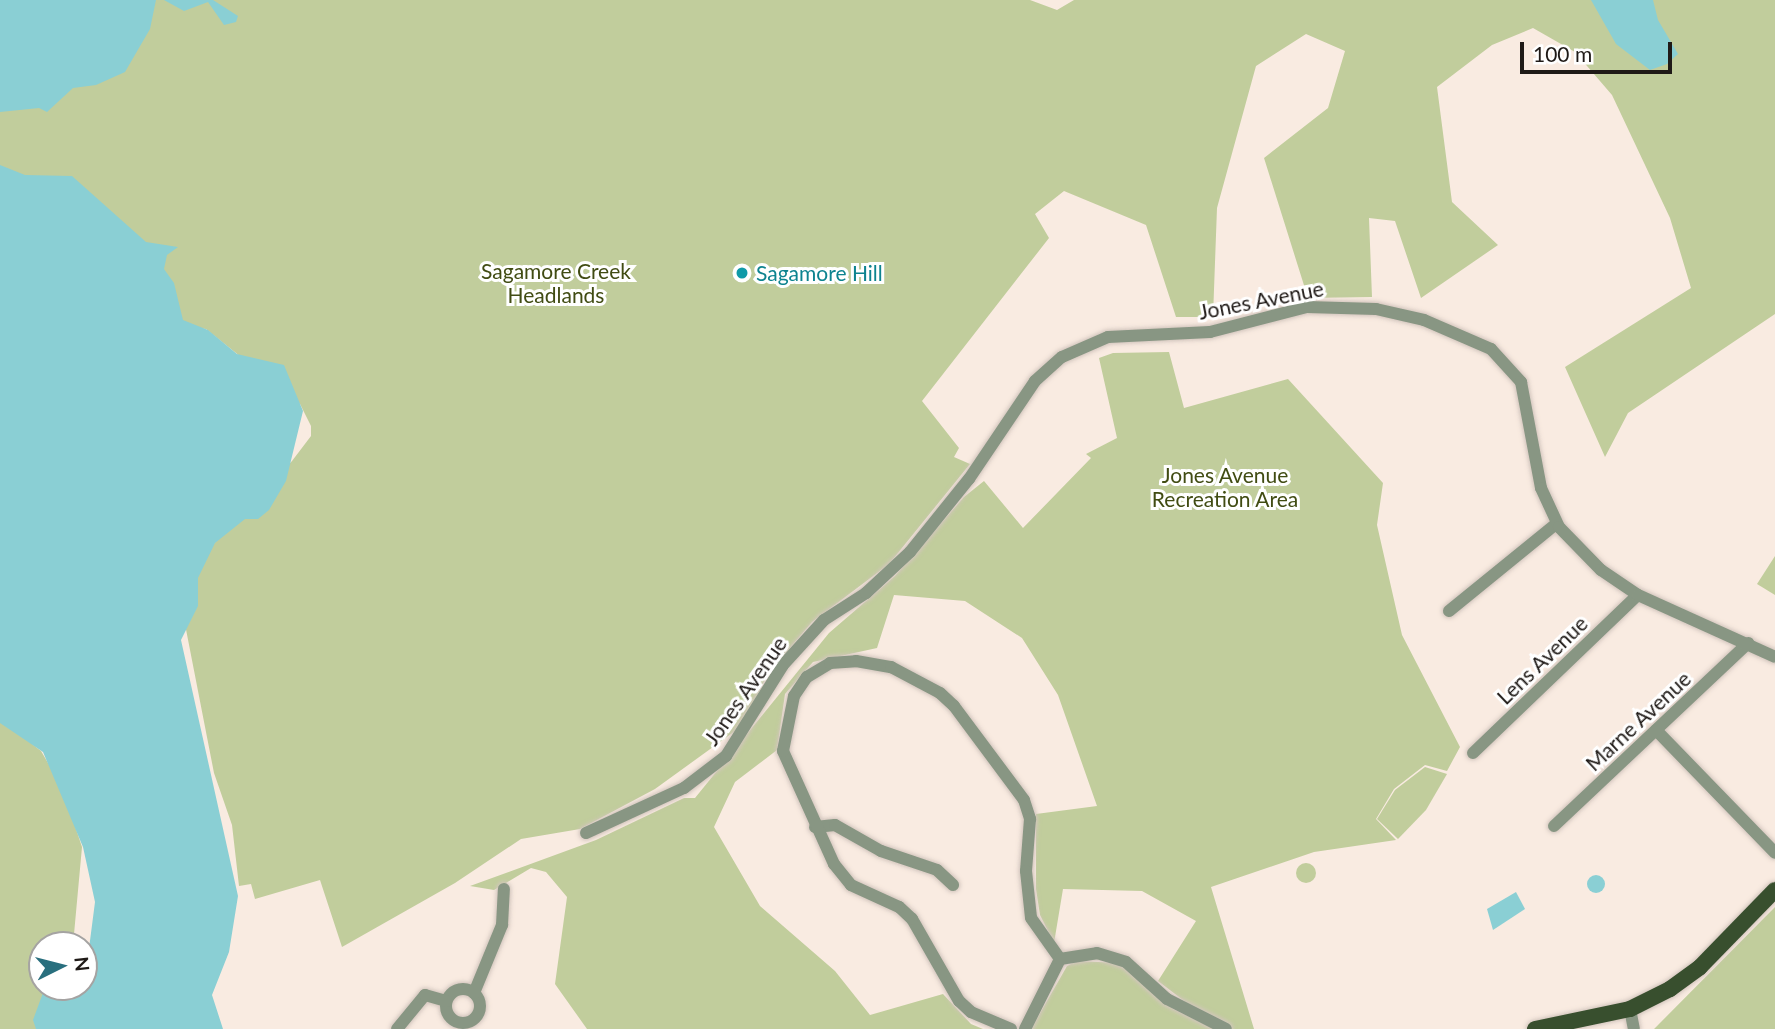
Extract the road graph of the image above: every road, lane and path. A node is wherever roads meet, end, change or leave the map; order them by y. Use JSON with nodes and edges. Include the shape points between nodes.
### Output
{"nodes":[{"id":1,"x":1556,"y":524,"type":"junction"},
{"id":2,"x":1638,"y":595,"type":"junction"},
{"id":3,"x":1449,"y":611,"type":"dead end"},
{"id":4,"x":1748,"y":643,"type":"junction"},
{"id":5,"x":1775,"y":657,"type":"edge"},
{"id":6,"x":1656,"y":730,"type":"junction"},
{"id":7,"x":1473,"y":753,"type":"dead end"},
{"id":8,"x":1554,"y":826,"type":"dead end"},
{"id":9,"x":815,"y":827,"type":"junction"},
{"id":10,"x":586,"y":833,"type":"dead end"},
{"id":11,"x":1775,"y":853,"type":"edge"},
{"id":12,"x":953,"y":885,"type":"dead end"},
{"id":13,"x":503,"y":889,"type":"dead end"},
{"id":14,"x":1775,"y":890,"type":"edge"},
{"id":15,"x":1060,"y":959,"type":"junction"},
{"id":16,"x":474,"y":993,"type":"junction"},
{"id":17,"x":446,"y":1001,"type":"junction"},
{"id":18,"x":1630,"y":1009,"type":"junction"},
{"id":19,"x":476,"y":1025,"type":"edge"},
{"id":20,"x":397,"y":1029,"type":"edge"},
{"id":21,"x":1011,"y":1029,"type":"edge"},
{"id":22,"x":1025,"y":1029,"type":"edge"},
{"id":23,"x":1226,"y":1029,"type":"edge"},
{"id":24,"x":1535,"y":1029,"type":"edge"},
{"id":25,"x":1634,"y":1029,"type":"edge"}],
"edges":[{"from":1,"to":2,"type":"street","name":"Jones Avenue","via":[[1601,570]]},
{"from":1,"to":3,"type":"street"},
{"from":1,"to":10,"type":"street","name":"Jones Avenue","via":[[1541,488],[1521,382],[1506,361],[1474,340],[1424,320],[1342,305],[1307,307],[1210,332],[1108,337],[1069,353],[1035,381],[969,479],[910,552],[888,575],[811,632],[776,675],[726,756],[707,774]]},
{"from":2,"to":4,"type":"street","name":"Jones Avenue"},
{"from":2,"to":7,"type":"street","name":"Lens Avenue"},
{"from":4,"to":5,"type":"street","name":"Jones Avenue"},
{"from":4,"to":6,"type":"street","name":"Marne Avenue"},
{"from":6,"to":8,"type":"street","name":"Marne Avenue"},
{"from":6,"to":11,"type":"street"},
{"from":9,"to":12,"type":"street","via":[[835,825],[881,851],[925,864]]},
{"from":9,"to":15,"type":"street","via":[[783,751],[785,727],[800,687],[830,663],[856,661],[891,667],[915,678],[954,706],[1024,800],[1030,819],[1026,871],[1031,918]]},
{"from":9,"to":21,"type":"street","via":[[842,877],[899,907],[923,933],[960,1001],[971,1012]]},
{"from":13,"to":16,"type":"street","via":[[502,925]]},
{"from":14,"to":18,"type":"main road","via":[[1700,967]]},
{"from":15,"to":22,"type":"street"},
{"from":15,"to":23,"type":"street","via":[[1110,955],[1126,962],[1167,999]]},
{"from":16,"to":17,"type":"street","via":[[456,990]]},
{"from":16,"to":19,"type":"street","via":[[480,1010]]},
{"from":17,"to":19,"type":"street","via":[[453,1021]]},
{"from":17,"to":20,"type":"street","via":[[425,995]]},
{"from":18,"to":24,"type":"main road"},
{"from":18,"to":25,"type":"street"}]}
